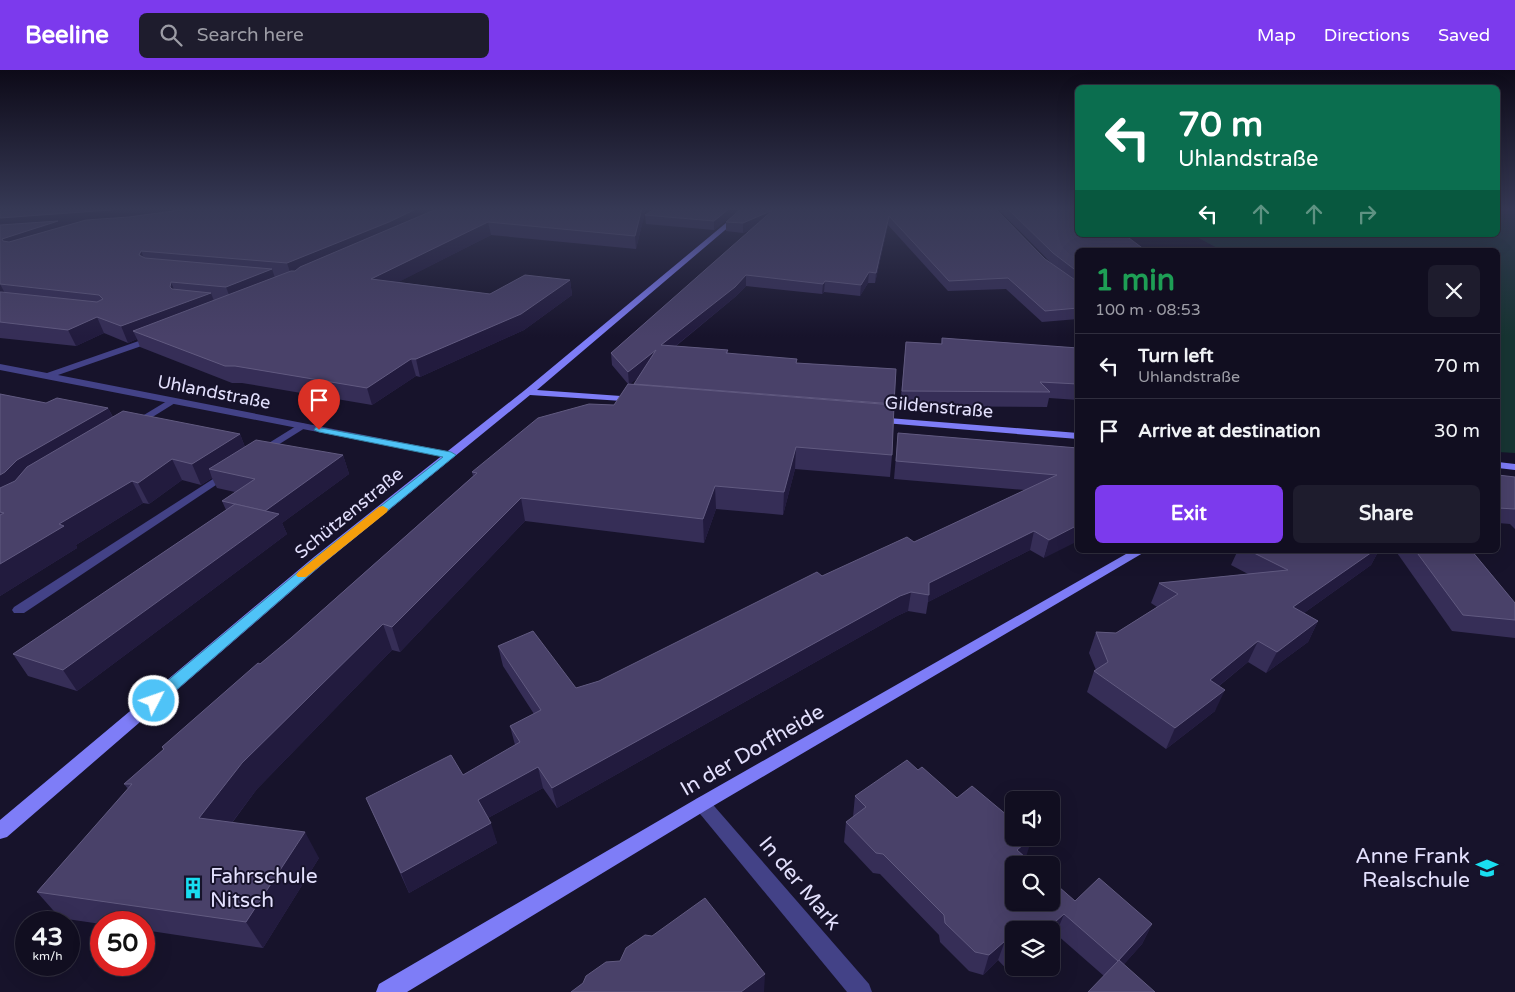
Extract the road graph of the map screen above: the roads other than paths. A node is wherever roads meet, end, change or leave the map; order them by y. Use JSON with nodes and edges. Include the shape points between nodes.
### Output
{"nodes":[{"id":1,"x":697,"y":251,"type":"edge"},
{"id":2,"x":164,"y":335,"type":"edge"},
{"id":3,"x":0,"y":367,"type":"edge"},
{"id":4,"x":47,"y":376,"type":"junction"},
{"id":5,"x":528,"y":392,"type":"junction"},
{"id":6,"x":172,"y":401,"type":"junction"},
{"id":7,"x":647,"y":401,"type":"edge"},
{"id":8,"x":862,"y":419,"type":"edge"},
{"id":9,"x":301,"y":426,"type":"junction"},
{"id":10,"x":123,"y":430,"type":"edge"},
{"id":11,"x":1075,"y":436,"type":"edge"},
{"id":12,"x":451,"y":455,"type":"junction"},
{"id":13,"x":251,"y":457,"type":"edge"},
{"id":14,"x":1500,"y":465,"type":"edge"},
{"id":15,"x":1515,"y":467,"type":"edge"},
{"id":16,"x":235,"y":468,"type":"edge"},
{"id":17,"x":1137,"y":553,"type":"edge"},
{"id":18,"x":19,"y":610,"type":"dead end"},
{"id":19,"x":702,"y":804,"type":"junction"},
{"id":20,"x":0,"y":831,"type":"edge"},
{"id":21,"x":387,"y":992,"type":"edge"},
{"id":22,"x":861,"y":992,"type":"edge"}],
"edges":[{"from":1,"to":5,"type":"main road","name":"Schützenstraße"},
{"from":2,"to":4,"type":"street"},
{"from":3,"to":4,"type":"street","name":"Uhlandstraße"},
{"from":4,"to":6,"type":"street","name":"Uhlandstraße"},
{"from":5,"to":7,"type":"main road"},
{"from":5,"to":12,"type":"main road","name":"Schützenstraße"},
{"from":6,"to":9,"type":"street","name":"Uhlandstraße"},
{"from":6,"to":10,"type":"street"},
{"from":8,"to":11,"type":"main road","name":"Gildenstraße"},
{"from":9,"to":12,"type":"street","name":"Uhlandstraße"},
{"from":9,"to":13,"type":"street"},
{"from":12,"to":20,"type":"main road","name":"Schützenstraße","via":[[319,560]]},
{"from":14,"to":15,"type":"main road"},
{"from":16,"to":18,"type":"street"},
{"from":17,"to":19,"type":"main road","name":"In der Dorfheide"},
{"from":19,"to":21,"type":"main road","name":"In der Dorfheide"},
{"from":19,"to":22,"type":"street","name":"In der Mark"}]}
